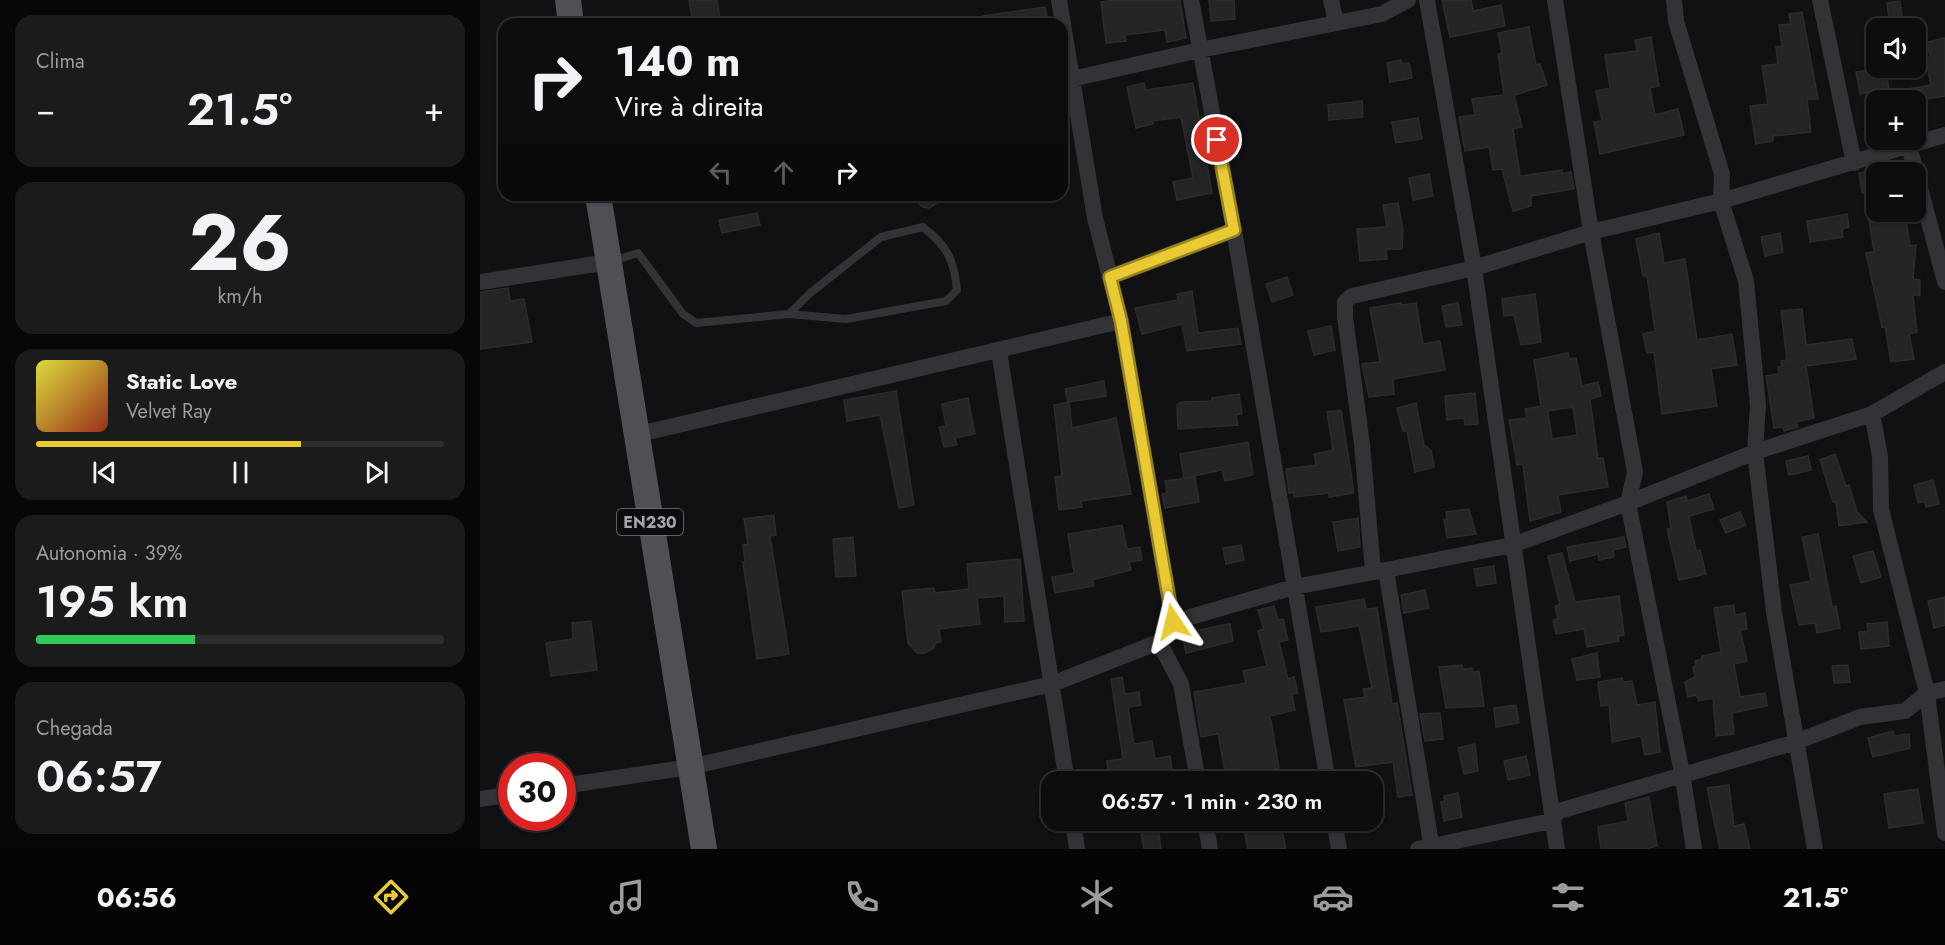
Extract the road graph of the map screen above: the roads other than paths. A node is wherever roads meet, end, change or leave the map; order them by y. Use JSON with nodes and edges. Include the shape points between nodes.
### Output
{"nodes":[{"id":1,"x":568,"y":0,"type":"edge"},
{"id":2,"x":1059,"y":0,"type":"edge"},
{"id":3,"x":1191,"y":0,"type":"edge"},
{"id":4,"x":1331,"y":0,"type":"edge"},
{"id":5,"x":1408,"y":0,"type":"edge"},
{"id":6,"x":1427,"y":0,"type":"edge"},
{"id":7,"x":1555,"y":0,"type":"edge"},
{"id":8,"x":1674,"y":0,"type":"edge"},
{"id":9,"x":1820,"y":0,"type":"edge"},
{"id":10,"x":570,"y":18,"type":"edge"},
{"id":11,"x":1061,"y":18,"type":"edge"},
{"id":12,"x":1336,"y":23,"type":"junction"},
{"id":13,"x":1200,"y":50,"type":"junction"},
{"id":14,"x":1068,"y":80,"type":"edge"},
{"id":15,"x":1068,"y":85,"type":"edge"},
{"id":16,"x":1945,"y":135,"type":"edge"},
{"id":17,"x":1926,"y":141,"type":"edge"},
{"id":18,"x":1897,"y":150,"type":"edge"},
{"id":19,"x":1911,"y":150,"type":"edge"},
{"id":20,"x":1854,"y":163,"type":"junction"},
{"id":21,"x":599,"y":201,"type":"edge"},
{"id":22,"x":1721,"y":201,"type":"junction"},
{"id":23,"x":1234,"y":230,"type":"junction"},
{"id":24,"x":1591,"y":232,"type":"junction"},
{"id":25,"x":609,"y":262,"type":"junction"},
{"id":26,"x":1474,"y":268,"type":"junction"},
{"id":27,"x":1110,"y":277,"type":"junction"},
{"id":28,"x":480,"y":282,"type":"edge"},
{"id":29,"x":1945,"y":282,"type":"edge"},
{"id":30,"x":789,"y":314,"type":"junction"},
{"id":31,"x":1121,"y":321,"type":"junction"},
{"id":32,"x":999,"y":351,"type":"junction"},
{"id":33,"x":1945,"y":372,"type":"edge"},
{"id":34,"x":1872,"y":414,"type":"junction"},
{"id":35,"x":635,"y":435,"type":"junction"},
{"id":36,"x":1755,"y":452,"type":"junction"},
{"id":37,"x":1628,"y":503,"type":"junction"},
{"id":38,"x":1512,"y":545,"type":"junction"},
{"id":39,"x":1380,"y":570,"type":"junction"},
{"id":40,"x":1294,"y":587,"type":"junction"},
{"id":41,"x":1173,"y":622,"type":"junction"},
{"id":42,"x":1159,"y":642,"type":"junction"},
{"id":43,"x":1052,"y":684,"type":"junction"},
{"id":44,"x":1945,"y":689,"type":"edge"},
{"id":45,"x":1927,"y":693,"type":"junction"},
{"id":46,"x":1796,"y":742,"type":"junction"},
{"id":47,"x":690,"y":767,"type":"junction"},
{"id":48,"x":1065,"y":771,"type":"edge"},
{"id":49,"x":1196,"y":771,"type":"edge"},
{"id":50,"x":1326,"y":771,"type":"edge"},
{"id":51,"x":1682,"y":773,"type":"junction"},
{"id":52,"x":576,"y":784,"type":"edge"},
{"id":53,"x":498,"y":796,"type":"edge"},
{"id":54,"x":480,"y":799,"type":"edge"},
{"id":55,"x":1551,"y":821,"type":"junction"},
{"id":56,"x":1075,"y":831,"type":"edge"},
{"id":57,"x":1207,"y":831,"type":"edge"},
{"id":58,"x":1336,"y":831,"type":"edge"},
{"id":59,"x":1945,"y":833,"type":"edge"},
{"id":60,"x":1427,"y":848,"type":"edge"},
{"id":61,"x":704,"y":849,"type":"edge"},
{"id":62,"x":1077,"y":849,"type":"edge"},
{"id":63,"x":1210,"y":849,"type":"edge"},
{"id":64,"x":1339,"y":849,"type":"edge"},
{"id":65,"x":1557,"y":849,"type":"edge"},
{"id":66,"x":1694,"y":849,"type":"edge"},
{"id":67,"x":1815,"y":849,"type":"edge"}],
"edges":[{"from":1,"to":10,"type":"main road"},
{"from":2,"to":11,"type":"street"},
{"from":3,"to":13,"type":"street"},
{"from":4,"to":12,"type":"street"},
{"from":5,"to":12,"type":"street","via":[[1382,14]]},
{"from":6,"to":26,"type":"street"},
{"from":7,"to":24,"type":"street"},
{"from":8,"to":22,"type":"street","via":[[1676,21],[1722,174]]},
{"from":9,"to":20,"type":"street"},
{"from":12,"to":13,"type":"street"},
{"from":13,"to":14,"type":"street"},
{"from":13,"to":23,"type":"street"},
{"from":15,"to":27,"type":"street"},
{"from":16,"to":17,"type":"street"},
{"from":18,"to":20,"type":"street"},
{"from":19,"to":29,"type":"street"},
{"from":20,"to":22,"type":"street"},
{"from":21,"to":25,"type":"main road","number":"EN230"},
{"from":22,"to":24,"type":"street"},
{"from":22,"to":36,"type":"street","via":[[1746,281],[1758,405]]},
{"from":23,"to":27,"type":"street"},
{"from":23,"to":40,"type":"street"},
{"from":24,"to":26,"type":"street"},
{"from":24,"to":37,"type":"street","via":[[1635,472]]},
{"from":25,"to":28,"type":"street"},
{"from":25,"to":30,"type":"lane","via":[[638,253],[683,314],[696,323]]},
{"from":25,"to":35,"type":"main road","number":"EN230"},
{"from":26,"to":38,"type":"street"},
{"from":26,"to":39,"type":"street","via":[[1353,296],[1345,302]]},
{"from":27,"to":31,"type":"street"},
{"from":30,"to":30,"type":"lane","via":[[846,319],[946,301],[957,290],[954,265],[940,240],[923,226],[881,237],[808,294]]},
{"from":31,"to":32,"type":"street"},
{"from":31,"to":41,"type":"street"},
{"from":32,"to":35,"type":"street"},
{"from":32,"to":43,"type":"street"},
{"from":33,"to":34,"type":"street"},
{"from":34,"to":36,"type":"street"},
{"from":34,"to":45,"type":"street","via":[[1880,456],[1881,510]]},
{"from":35,"to":47,"type":"main road","number":"EN230"},
{"from":36,"to":37,"type":"street"},
{"from":36,"to":46,"type":"street","via":[[1774,612]]},
{"from":37,"to":38,"type":"street"},
{"from":37,"to":51,"type":"street"},
{"from":38,"to":39,"type":"street"},
{"from":38,"to":55,"type":"street"},
{"from":39,"to":40,"type":"street"},
{"from":39,"to":60,"type":"street"},
{"from":40,"to":41,"type":"street"},
{"from":40,"to":50,"type":"street"},
{"from":41,"to":42,"type":"street"},
{"from":42,"to":43,"type":"street"},
{"from":42,"to":49,"type":"street","via":[[1181,684]]},
{"from":43,"to":47,"type":"street"},
{"from":43,"to":48,"type":"street"},
{"from":44,"to":45,"type":"street"},
{"from":45,"to":46,"type":"street","via":[[1905,711],[1860,717]]},
{"from":45,"to":59,"type":"street"},
{"from":46,"to":51,"type":"street"},
{"from":46,"to":67,"type":"street"},
{"from":47,"to":52,"type":"street"},
{"from":47,"to":61,"type":"main road","number":"EN230"},
{"from":51,"to":55,"type":"street","via":[[1559,810]]},
{"from":51,"to":66,"type":"street"},
{"from":53,"to":54,"type":"street"},
{"from":55,"to":60,"type":"street"},
{"from":55,"to":65,"type":"street"},
{"from":56,"to":62,"type":"street"},
{"from":57,"to":63,"type":"street"},
{"from":58,"to":64,"type":"street"}]}
